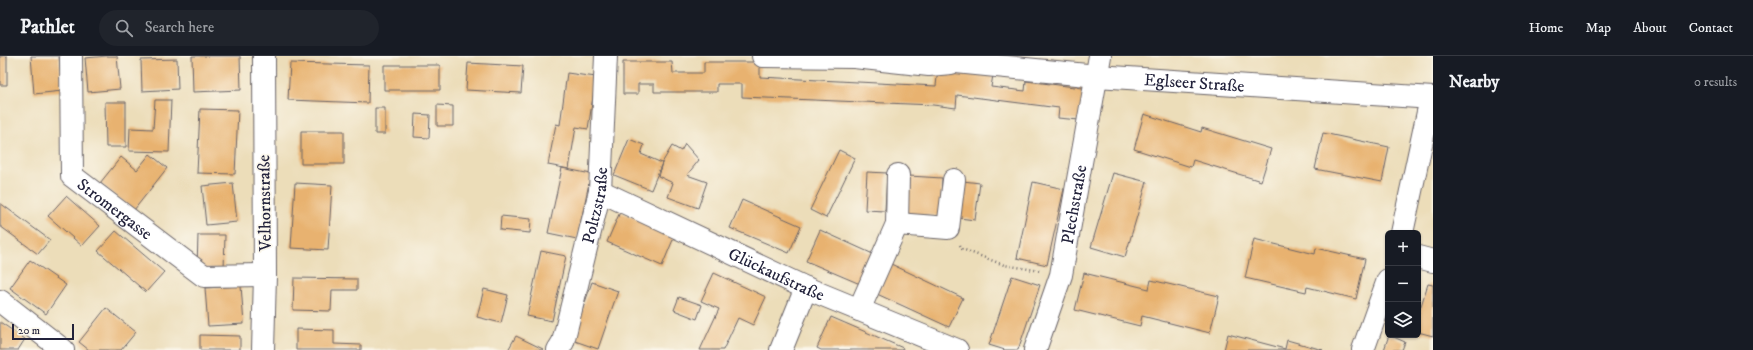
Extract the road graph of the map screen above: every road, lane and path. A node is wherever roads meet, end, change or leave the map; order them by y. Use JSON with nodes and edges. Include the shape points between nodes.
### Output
{"nodes":[{"id":1,"x":72,"y":56,"type":"edge"},
{"id":2,"x":264,"y":56,"type":"edge"},
{"id":3,"x":606,"y":56,"type":"edge"},
{"id":4,"x":763,"y":56,"type":"edge"},
{"id":5,"x":934,"y":56,"type":"edge"},
{"id":6,"x":956,"y":62,"type":"junction"},
{"id":7,"x":1099,"y":66,"type":"edge"},
{"id":8,"x":1432,"y":98,"type":"edge"},
{"id":9,"x":898,"y":175,"type":"dead end"},
{"id":10,"x":954,"y":180,"type":"dead end"},
{"id":11,"x":600,"y":191,"type":"junction"},
{"id":12,"x":897,"y":224,"type":"junction"},
{"id":13,"x":948,"y":228,"type":"junction"},
{"id":14,"x":1403,"y":230,"type":"edge"},
{"id":15,"x":1421,"y":258,"type":"edge"},
{"id":16,"x":1433,"y":260,"type":"edge"},
{"id":17,"x":265,"y":275,"type":"junction"},
{"id":18,"x":1061,"y":275,"type":"junction"},
{"id":19,"x":806,"y":288,"type":"junction"},
{"id":20,"x":1385,"y":288,"type":"edge"},
{"id":21,"x":0,"y":301,"type":"edge"},
{"id":22,"x":859,"y":310,"type":"junction"},
{"id":23,"x":50,"y":346,"type":"edge"},
{"id":24,"x":263,"y":350,"type":"edge"},
{"id":25,"x":558,"y":350,"type":"edge"},
{"id":26,"x":781,"y":350,"type":"edge"},
{"id":27,"x":957,"y":350,"type":"edge"},
{"id":28,"x":1035,"y":350,"type":"edge"},
{"id":29,"x":1363,"y":350,"type":"edge"}],
"edges":[{"from":1,"to":17,"type":"street","name":"Stromergasse","via":[[72,176],[204,276]]},
{"from":2,"to":17,"type":"street","name":"Velhornstraße"},
{"from":3,"to":11,"type":"street","name":"Poltzstraße"},
{"from":4,"to":6,"type":"street","name":"Eglseer Straße","via":[[854,57],[929,65]]},
{"from":5,"to":6,"type":"street","name":"Eglseer Straße"},
{"from":6,"to":7,"type":"street","name":"Eglseer Straße"},
{"from":7,"to":8,"type":"street","name":"Eglseer Straße"},
{"from":7,"to":18,"type":"street","name":"Plechstraße"},
{"from":8,"to":14,"type":"street"},
{"from":9,"to":12,"type":"street"},
{"from":10,"to":13,"type":"street"},
{"from":11,"to":19,"type":"street","name":"Glückaufstraße"},
{"from":11,"to":25,"type":"street","name":"Poltzstraße","via":[[563,342]]},
{"from":12,"to":13,"type":"street"},
{"from":12,"to":22,"type":"street"},
{"from":13,"to":18,"type":"path","via":[[962,249],[1004,265]]},
{"from":15,"to":16,"type":"street"},
{"from":17,"to":24,"type":"street","name":"Velhornstraße"},
{"from":18,"to":28,"type":"street","name":"Plechstraße"},
{"from":19,"to":22,"type":"street","name":"Glückaufstraße"},
{"from":19,"to":26,"type":"street"},
{"from":20,"to":29,"type":"street"},
{"from":21,"to":23,"type":"street"},
{"from":22,"to":27,"type":"street","name":"Glückaufstraße"}]}
